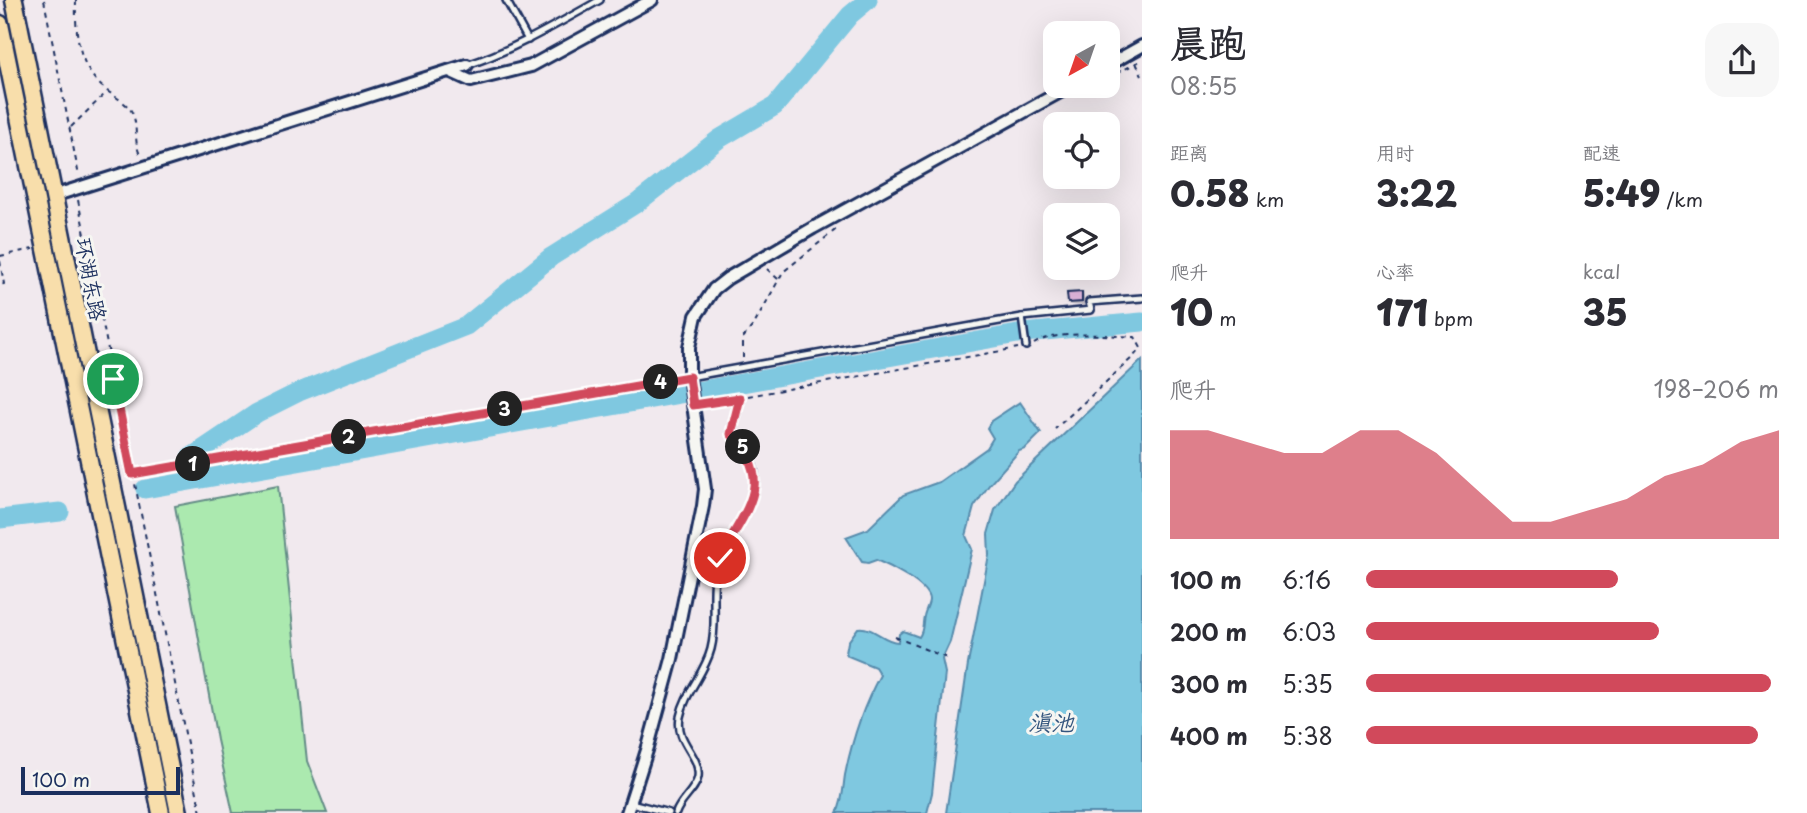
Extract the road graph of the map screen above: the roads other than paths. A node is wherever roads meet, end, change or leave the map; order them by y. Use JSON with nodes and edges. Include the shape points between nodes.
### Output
{"nodes":[{"id":1,"x":13,"y":0,"type":"edge"},
{"id":2,"x":506,"y":0,"type":"edge"},
{"id":3,"x":600,"y":0,"type":"edge"},
{"id":4,"x":652,"y":0,"type":"edge"},
{"id":5,"x":0,"y":24,"type":"edge"},
{"id":6,"x":528,"y":40,"type":"junction"},
{"id":7,"x":1142,"y":46,"type":"edge"},
{"id":8,"x":1120,"y":58,"type":"edge"},
{"id":9,"x":467,"y":65,"type":"joint"},
{"id":10,"x":449,"y":71,"type":"junction"},
{"id":11,"x":1049,"y":98,"type":"edge"},
{"id":12,"x":54,"y":196,"type":"junction"},
{"id":13,"x":1142,"y":298,"type":"edge"},
{"id":14,"x":1023,"y":319,"type":"junction"},
{"id":15,"x":1026,"y":346,"type":"road end"},
{"id":16,"x":690,"y":381,"type":"junction"},
{"id":17,"x":740,"y":398,"type":"road end"},
{"id":18,"x":628,"y":808,"type":"edge"},
{"id":19,"x":161,"y":813,"type":"edge"},
{"id":20,"x":179,"y":813,"type":"edge"},
{"id":21,"x":669,"y":813,"type":"edge"},
{"id":22,"x":676,"y":813,"type":"edge"}],
"edges":[{"from":1,"to":12,"type":"main road","name":"环湖东路"},
{"from":2,"to":6,"type":"lane"},
{"from":3,"to":6,"type":"lane"},
{"from":4,"to":10,"type":"street","via":[[531,66],[471,81]]},
{"from":5,"to":19,"type":"main road","name":"环湖东路"},
{"from":6,"to":9,"type":"lane"},
{"from":7,"to":8,"type":"street"},
{"from":9,"to":10,"type":"street"},
{"from":10,"to":12,"type":"street"},
{"from":11,"to":16,"type":"street","via":[[728,278],[704,301],[696,316],[689,347]]},
{"from":12,"to":20,"type":"main road","name":"环湖东路"},
{"from":13,"to":14,"type":"lane","via":[[1089,302],[1091,310]]},
{"from":14,"to":15,"type":"lane"},
{"from":14,"to":16,"type":"lane"},
{"from":16,"to":18,"type":"street","via":[[705,489],[703,506],[672,659]]},
{"from":17,"to":22,"type":"lane","via":[[731,434],[751,462],[754,489],[720,558],[713,591],[711,650],[680,716],[679,731],[698,775]]},
{"from":18,"to":21,"type":"lane"}]}
